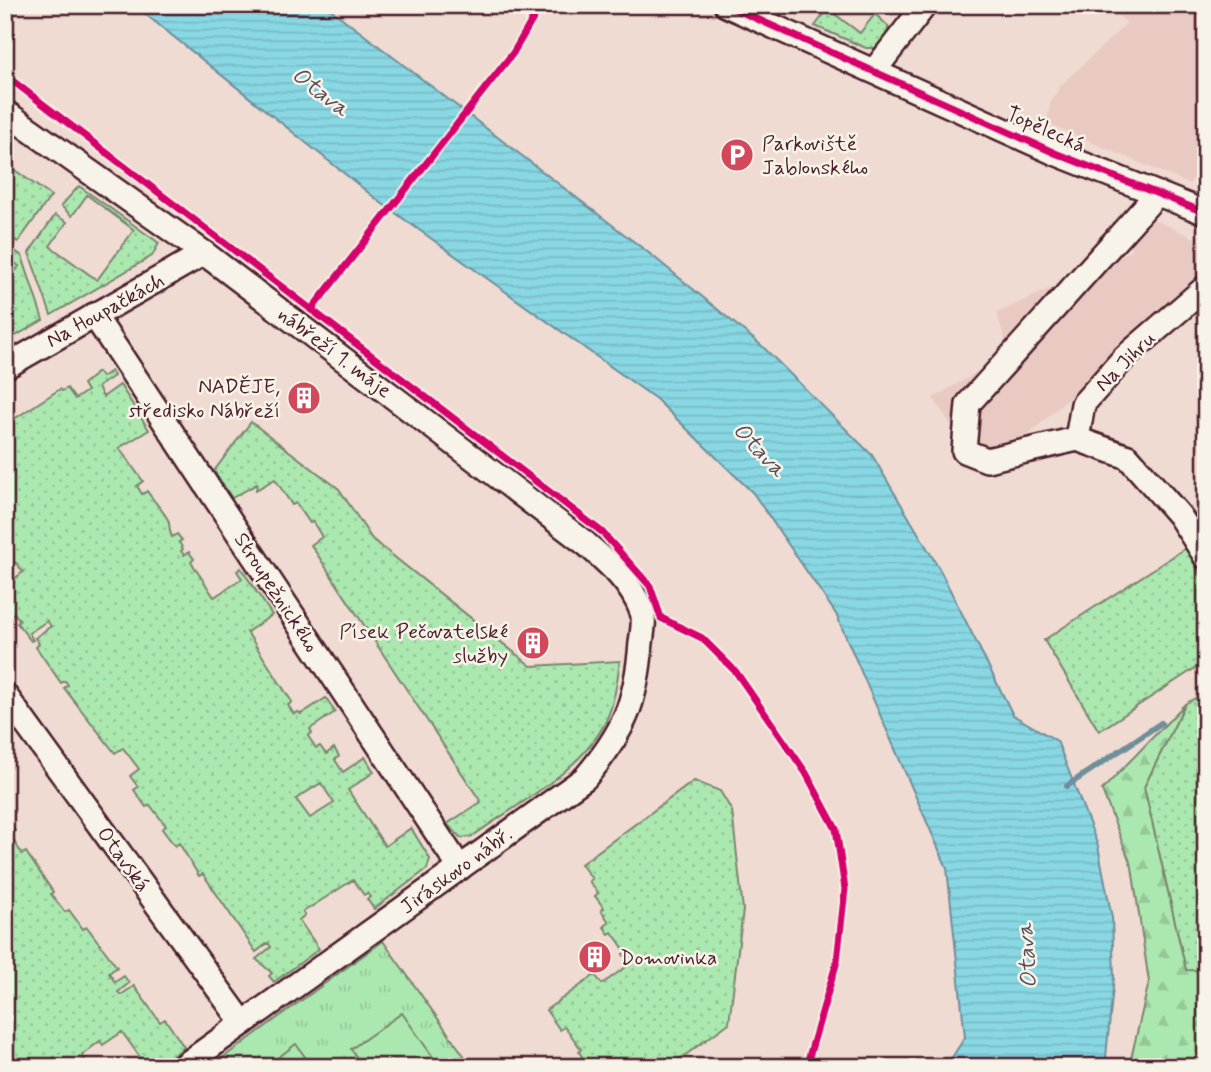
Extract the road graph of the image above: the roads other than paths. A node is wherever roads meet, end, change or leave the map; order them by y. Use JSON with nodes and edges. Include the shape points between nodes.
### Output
{"nodes":[{"id":1,"x":726,"y":5,"type":"edge"},
{"id":2,"x":925,"y":5,"type":"edge"},
{"id":3,"x":874,"y":71,"type":"junction"},
{"id":4,"x":5,"y":112,"type":"edge"},
{"id":5,"x":1157,"y":194,"type":"junction"},
{"id":6,"x":1206,"y":213,"type":"edge"},
{"id":7,"x":204,"y":253,"type":"junction"},
{"id":8,"x":1206,"y":287,"type":"edge"},
{"id":9,"x":94,"y":316,"type":"junction"},
{"id":10,"x":5,"y":367,"type":"edge"},
{"id":11,"x":1077,"y":439,"type":"junction"},
{"id":12,"x":1206,"y":558,"type":"edge"},
{"id":13,"x":643,"y":614,"type":"joint"},
{"id":14,"x":5,"y":695,"type":"edge"},
{"id":15,"x":460,"y":868,"type":"junction"},
{"id":16,"x":243,"y":1023,"type":"junction"},
{"id":17,"x":182,"y":1067,"type":"edge"}],
"edges":[{"from":1,"to":3,"type":"street","name":"Topělecká"},
{"from":2,"to":3,"type":"street"},
{"from":3,"to":5,"type":"street","name":"Topělecká"},
{"from":4,"to":7,"type":"street","name":"nábřeží 1. máje"},
{"from":5,"to":6,"type":"street","name":"Topělecká"},
{"from":5,"to":11,"type":"street","via":[[968,404],[964,451],[987,460]]},
{"from":7,"to":9,"type":"street","name":"Na Houpačkách"},
{"from":7,"to":13,"type":"street","name":"nábřeží 1. máje","via":[[585,542],[624,578]]},
{"from":8,"to":11,"type":"street","name":"Na Jihru","via":[[1125,356],[1083,404]]},
{"from":9,"to":10,"type":"street","name":"Na Houpačkách"},
{"from":9,"to":15,"type":"street","name":"Stroupežnického"},
{"from":11,"to":12,"type":"street","via":[[1128,457],[1180,515]]},
{"from":13,"to":15,"type":"street","name":"Jiráskovo nábř.","via":[[639,675],[624,725],[610,748],[584,778]]},
{"from":14,"to":16,"type":"street","name":"Otavská"},
{"from":15,"to":16,"type":"street","name":"Jiráskovo nábř."},
{"from":16,"to":17,"type":"street","name":"Jiráskovo nábř."}]}
